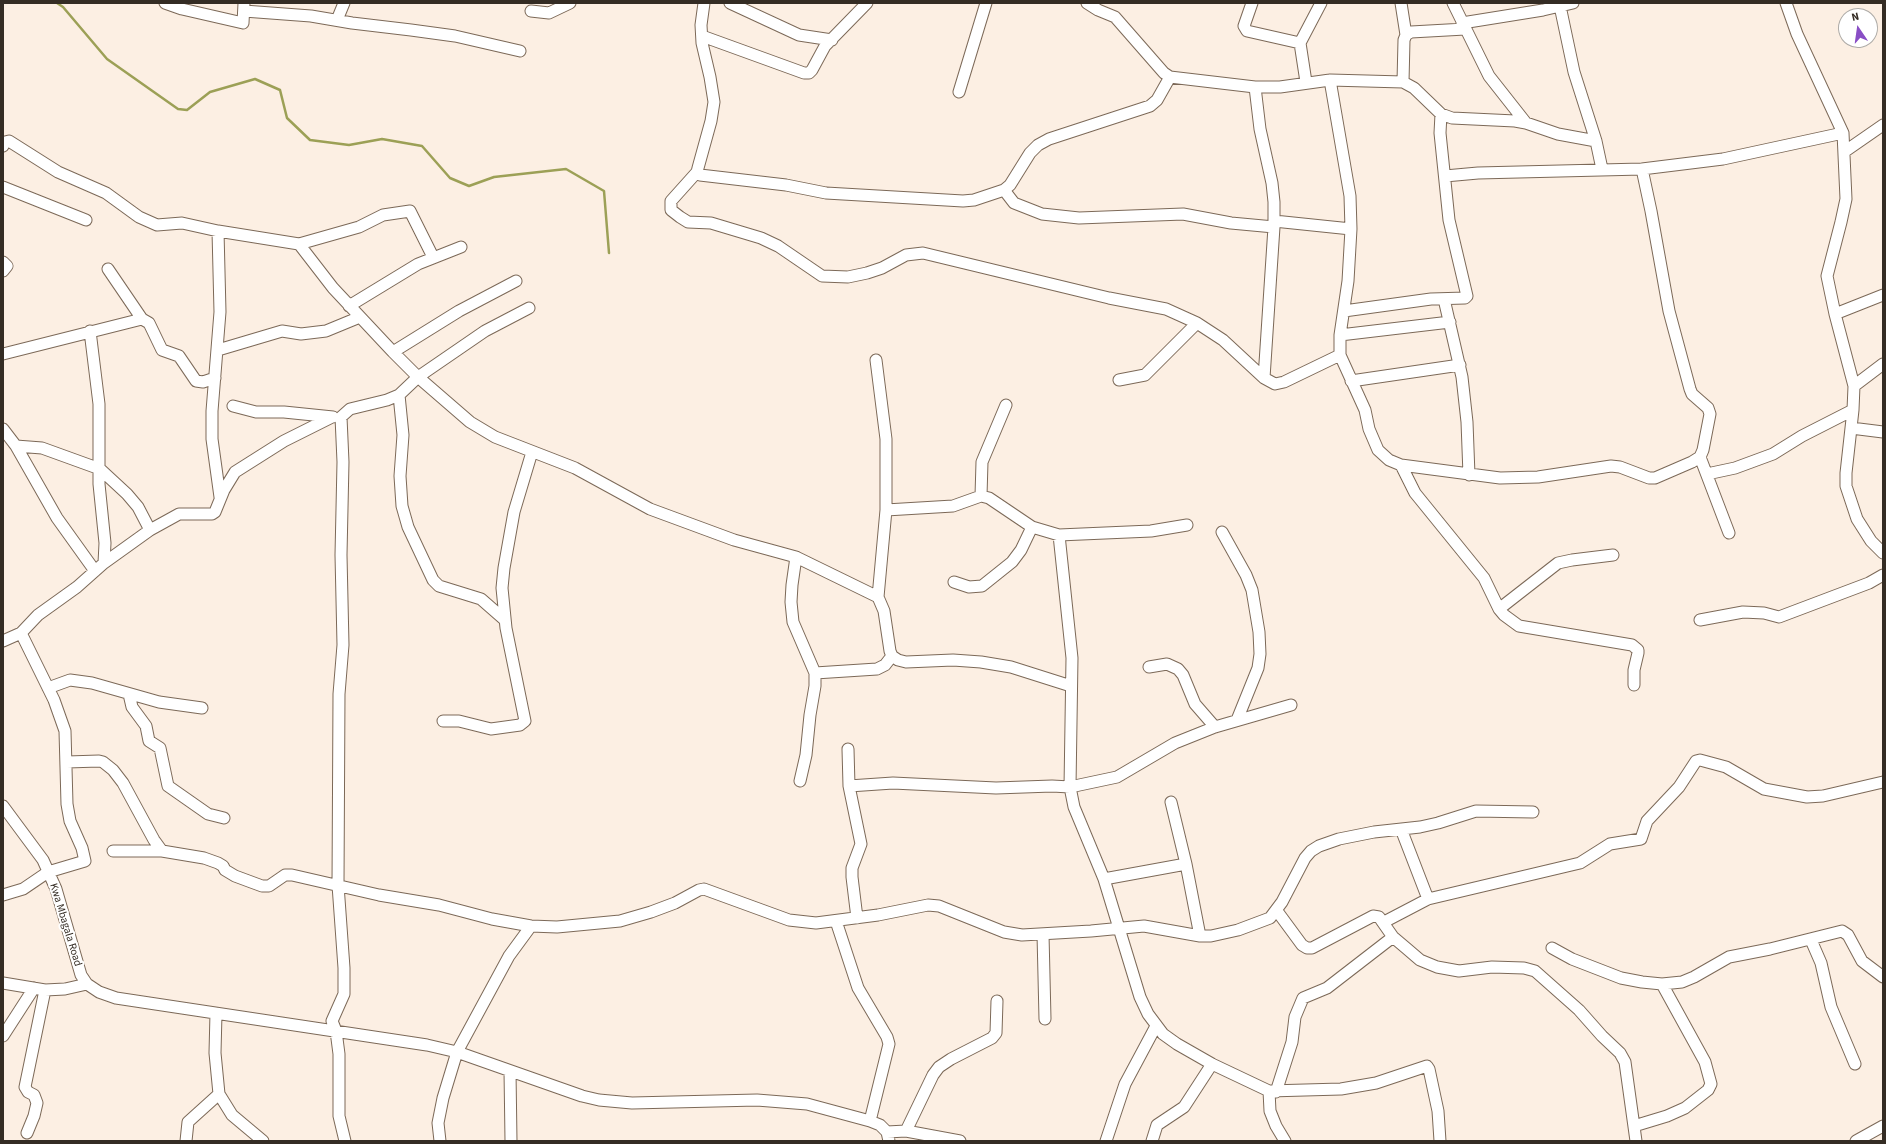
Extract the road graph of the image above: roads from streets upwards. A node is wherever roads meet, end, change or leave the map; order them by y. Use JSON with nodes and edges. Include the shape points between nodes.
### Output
{"nodes":[{"id":1,"x":166,"y":3,"type":"edge"},
{"id":2,"x":344,"y":3,"type":"edge"},
{"id":3,"x":570,"y":3,"type":"edge"},
{"id":4,"x":704,"y":3,"type":"edge"},
{"id":5,"x":730,"y":3,"type":"edge"},
{"id":6,"x":867,"y":3,"type":"edge"},
{"id":7,"x":986,"y":3,"type":"edge"},
{"id":8,"x":1087,"y":3,"type":"edge"},
{"id":9,"x":1252,"y":3,"type":"edge"},
{"id":10,"x":1320,"y":3,"type":"edge"},
{"id":11,"x":1401,"y":3,"type":"edge"},
{"id":12,"x":1453,"y":3,"type":"edge"},
{"id":13,"x":1573,"y":3,"type":"edge"},
{"id":14,"x":1786,"y":3,"type":"edge"},
{"id":15,"x":1542,"y":6,"type":"edge"},
{"id":16,"x":1560,"y":6,"type":"junction"},
{"id":17,"x":244,"y":7,"type":"edge"},
{"id":18,"x":531,"y":11,"type":"dead end"},
{"id":19,"x":338,"y":20,"type":"junction"},
{"id":20,"x":1464,"y":26,"type":"junction"},
{"id":21,"x":1406,"y":35,"type":"junction"},
{"id":22,"x":702,"y":36,"type":"junction"},
{"id":23,"x":832,"y":40,"type":"junction"},
{"id":24,"x":1300,"y":43,"type":"junction"},
{"id":25,"x":520,"y":51,"type":"dead end"},
{"id":26,"x":1170,"y":78,"type":"junction"},
{"id":27,"x":1330,"y":80,"type":"junction"},
{"id":28,"x":1306,"y":82,"type":"junction"},
{"id":29,"x":1403,"y":82,"type":"junction"},
{"id":30,"x":1255,"y":87,"type":"junction"},
{"id":31,"x":959,"y":92,"type":"dead end"},
{"id":32,"x":1441,"y":114,"type":"junction"},
{"id":33,"x":1526,"y":123,"type":"junction"},
{"id":34,"x":1882,"y":129,"type":"edge"},
{"id":35,"x":1842,"y":133,"type":"junction"},
{"id":36,"x":1596,"y":141,"type":"junction"},
{"id":37,"x":3,"y":146,"type":"edge"},
{"id":38,"x":1844,"y":152,"type":"junction"},
{"id":39,"x":1602,"y":169,"type":"junction"},
{"id":40,"x":1642,"y":169,"type":"junction"},
{"id":41,"x":697,"y":172,"type":"junction"},
{"id":42,"x":1444,"y":176,"type":"junction"},
{"id":43,"x":3,"y":187,"type":"edge"},
{"id":44,"x":1004,"y":190,"type":"junction"},
{"id":45,"x":86,"y":220,"type":"dead end"},
{"id":46,"x":1274,"y":224,"type":"junction"},
{"id":47,"x":1351,"y":229,"type":"junction"},
{"id":48,"x":218,"y":231,"type":"junction"},
{"id":49,"x":299,"y":244,"type":"junction"},
{"id":50,"x":461,"y":247,"type":"dead end"},
{"id":51,"x":433,"y":257,"type":"junction"},
{"id":52,"x":3,"y":262,"type":"edge"},
{"id":53,"x":108,"y":268,"type":"dead end"},
{"id":54,"x":3,"y":272,"type":"edge"},
{"id":55,"x":516,"y":281,"type":"dead end"},
{"id":56,"x":1883,"y":295,"type":"edge"},
{"id":57,"x":1444,"y":299,"type":"junction"},
{"id":58,"x":350,"y":306,"type":"junction"},
{"id":59,"x":529,"y":308,"type":"dead end"},
{"id":60,"x":1344,"y":311,"type":"junction"},
{"id":61,"x":1835,"y":314,"type":"junction"},
{"id":62,"x":360,"y":317,"type":"junction"},
{"id":63,"x":142,"y":319,"type":"junction"},
{"id":64,"x":1450,"y":322,"type":"junction"},
{"id":65,"x":1196,"y":323,"type":"junction"},
{"id":66,"x":90,"y":331,"type":"junction"},
{"id":67,"x":1340,"y":335,"type":"junction"},
{"id":68,"x":218,"y":350,"type":"junction"},
{"id":69,"x":393,"y":352,"type":"junction"},
{"id":70,"x":3,"y":354,"type":"edge"},
{"id":71,"x":1340,"y":355,"type":"junction"},
{"id":72,"x":876,"y":360,"type":"dead end"},
{"id":73,"x":1883,"y":364,"type":"edge"},
{"id":74,"x":1460,"y":365,"type":"junction"},
{"id":75,"x":215,"y":378,"type":"junction"},
{"id":76,"x":418,"y":378,"type":"junction"},
{"id":77,"x":1264,"y":378,"type":"junction"},
{"id":78,"x":1119,"y":380,"type":"dead end"},
{"id":79,"x":1351,"y":381,"type":"junction"},
{"id":80,"x":1854,"y":386,"type":"junction"},
{"id":81,"x":399,"y":395,"type":"junction"},
{"id":82,"x":1006,"y":405,"type":"dead end"},
{"id":83,"x":233,"y":406,"type":"dead end"},
{"id":84,"x":1853,"y":410,"type":"junction"},
{"id":85,"x":337,"y":417,"type":"junction"},
{"id":86,"x":1851,"y":428,"type":"junction"},
{"id":87,"x":3,"y":429,"type":"edge"},
{"id":88,"x":1883,"y":432,"type":"edge"},
{"id":89,"x":16,"y":446,"type":"junction"},
{"id":90,"x":532,"y":452,"type":"junction"},
{"id":91,"x":1700,"y":457,"type":"junction"},
{"id":92,"x":1401,"y":465,"type":"junction"},
{"id":93,"x":100,"y":469,"type":"junction"},
{"id":94,"x":1707,"y":474,"type":"junction"},
{"id":95,"x":1469,"y":475,"type":"junction"},
{"id":96,"x":980,"y":496,"type":"junction"},
{"id":97,"x":220,"y":497,"type":"junction"},
{"id":98,"x":886,"y":510,"type":"junction"},
{"id":99,"x":1187,"y":525,"type":"dead end"},
{"id":100,"x":1032,"y":527,"type":"junction"},
{"id":101,"x":150,"y":530,"type":"junction"},
{"id":102,"x":1222,"y":532,"type":"dead end"},
{"id":103,"x":1728,"y":533,"type":"dead end"},
{"id":104,"x":1059,"y":535,"type":"junction"},
{"id":105,"x":1883,"y":553,"type":"edge"},
{"id":106,"x":1613,"y":555,"type":"dead end"},
{"id":107,"x":796,"y":557,"type":"junction"},
{"id":108,"x":104,"y":563,"type":"junction"},
{"id":109,"x":95,"y":571,"type":"junction"},
{"id":110,"x":1883,"y":575,"type":"edge"},
{"id":111,"x":954,"y":582,"type":"dead end"},
{"id":112,"x":878,"y":597,"type":"junction"},
{"id":113,"x":1499,"y":609,"type":"junction"},
{"id":114,"x":505,"y":620,"type":"junction"},
{"id":115,"x":1700,"y":620,"type":"dead end"},
{"id":116,"x":22,"y":633,"type":"junction"},
{"id":117,"x":3,"y":641,"type":"edge"},
{"id":118,"x":892,"y":656,"type":"junction"},
{"id":119,"x":1149,"y":667,"type":"dead end"},
{"id":120,"x":815,"y":673,"type":"junction"},
{"id":121,"x":1071,"y":686,"type":"junction"},
{"id":122,"x":1634,"y":686,"type":"dead end"},
{"id":123,"x":48,"y":688,"type":"junction"},
{"id":124,"x":128,"y":694,"type":"junction"},
{"id":125,"x":1292,"y":705,"type":"dead end"},
{"id":126,"x":202,"y":708,"type":"dead end"},
{"id":127,"x":1237,"y":720,"type":"junction"},
{"id":128,"x":443,"y":721,"type":"dead end"},
{"id":129,"x":1216,"y":727,"type":"junction"},
{"id":130,"x":848,"y":749,"type":"dead end"},
{"id":131,"x":67,"y":762,"type":"junction"},
{"id":132,"x":800,"y":781,"type":"dead end"},
{"id":133,"x":1883,"y":782,"type":"edge"},
{"id":134,"x":849,"y":786,"type":"junction"},
{"id":135,"x":1070,"y":788,"type":"junction"},
{"id":136,"x":1171,"y":802,"type":"dead end"},
{"id":137,"x":3,"y":806,"type":"edge"},
{"id":138,"x":1533,"y":812,"type":"dead end"},
{"id":139,"x":224,"y":818,"type":"dead end"},
{"id":140,"x":1401,"y":829,"type":"junction"},
{"id":141,"x":112,"y":851,"type":"dead end"},
{"id":142,"x":162,"y":851,"type":"junction"},
{"id":143,"x":1186,"y":864,"type":"junction"},
{"id":144,"x":48,"y":872,"type":"junction"},
{"id":145,"x":1104,"y":879,"type":"junction"},
{"id":146,"x":338,"y":885,"type":"junction"},
{"id":147,"x":3,"y":895,"type":"edge"},
{"id":148,"x":1428,"y":899,"type":"junction"},
{"id":149,"x":1277,"y":911,"type":"junction"},
{"id":150,"x":857,"y":918,"type":"junction"},
{"id":151,"x":836,"y":921,"type":"junction"},
{"id":152,"x":1384,"y":922,"type":"junction"},
{"id":153,"x":531,"y":926,"type":"junction"},
{"id":154,"x":1119,"y":929,"type":"junction"},
{"id":155,"x":1043,"y":934,"type":"junction"},
{"id":156,"x":1200,"y":936,"type":"junction"},
{"id":157,"x":1393,"y":936,"type":"junction"},
{"id":158,"x":1811,"y":940,"type":"junction"},
{"id":159,"x":1552,"y":948,"type":"dead end"},
{"id":160,"x":1883,"y":977,"type":"edge"},
{"id":161,"x":3,"y":983,"type":"edge"},
{"id":162,"x":87,"y":984,"type":"junction"},
{"id":163,"x":1662,"y":984,"type":"junction"},
{"id":164,"x":40,"y":989,"type":"junction"},
{"id":165,"x":997,"y":1001,"type":"dead end"},
{"id":166,"x":216,"y":1013,"type":"junction"},
{"id":167,"x":1046,"y":1019,"type":"dead end"},
{"id":168,"x":1156,"y":1026,"type":"junction"},
{"id":169,"x":336,"y":1031,"type":"junction"},
{"id":170,"x":3,"y":1036,"type":"edge"},
{"id":171,"x":457,"y":1052,"type":"junction"},
{"id":172,"x":1212,"y":1064,"type":"junction"},
{"id":173,"x":1855,"y":1064,"type":"dead end"},
{"id":174,"x":510,"y":1071,"type":"junction"},
{"id":175,"x":1272,"y":1092,"type":"junction"},
{"id":176,"x":219,"y":1094,"type":"junction"},
{"id":177,"x":870,"y":1121,"type":"junction"},
{"id":178,"x":1634,"y":1126,"type":"junction"},
{"id":179,"x":1883,"y":1126,"type":"edge"},
{"id":180,"x":906,"y":1131,"type":"junction"},
{"id":181,"x":27,"y":1133,"type":"dead end"},
{"id":182,"x":888,"y":1136,"type":"edge"},
{"id":183,"x":186,"y":1141,"type":"edge"},
{"id":184,"x":263,"y":1141,"type":"edge"},
{"id":185,"x":345,"y":1141,"type":"edge"},
{"id":186,"x":440,"y":1141,"type":"edge"},
{"id":187,"x":511,"y":1141,"type":"edge"},
{"id":188,"x":960,"y":1141,"type":"edge"},
{"id":189,"x":1106,"y":1141,"type":"edge"},
{"id":190,"x":1152,"y":1141,"type":"edge"},
{"id":191,"x":1286,"y":1141,"type":"edge"},
{"id":192,"x":1440,"y":1141,"type":"edge"},
{"id":193,"x":1636,"y":1141,"type":"edge"},
{"id":194,"x":1856,"y":1141,"type":"edge"}],
"edges":[{"from":1,"to":17,"type":"street","via":[[243,23]]},
{"from":2,"to":19,"type":"street"},
{"from":3,"to":18,"type":"street","via":[[550,13]]},
{"from":4,"to":22,"type":"street"},
{"from":5,"to":23,"type":"street","via":[[799,35]]},
{"from":6,"to":23,"type":"street"},
{"from":7,"to":31,"type":"street"},
{"from":8,"to":26,"type":"street","via":[[1115,17]]},
{"from":9,"to":24,"type":"street","via":[[1244,26],[1247,31]]},
{"from":10,"to":24,"type":"street"},
{"from":11,"to":21,"type":"street"},
{"from":12,"to":20,"type":"street"},
{"from":13,"to":16,"type":"street"},
{"from":14,"to":35,"type":"street","via":[[1797,34]]},
{"from":15,"to":16,"type":"street"},
{"from":15,"to":20,"type":"street"},
{"from":16,"to":36,"type":"street","via":[[1574,72]]},
{"from":17,"to":19,"type":"street"},
{"from":19,"to":25,"type":"street","via":[[454,36]]},
{"from":20,"to":21,"type":"street","via":[[1411,32]]},
{"from":20,"to":33,"type":"street","via":[[1492,80]]},
{"from":21,"to":29,"type":"street"},
{"from":22,"to":23,"type":"street","via":[[804,73],[812,70],[820,54]]},
{"from":22,"to":41,"type":"street","via":[[714,102]]},
{"from":24,"to":28,"type":"street"},
{"from":26,"to":30,"type":"street"},
{"from":26,"to":44,"type":"street","via":[[1157,100],[1150,106],[1049,139],[1038,145]]},
{"from":27,"to":28,"type":"street"},
{"from":27,"to":29,"type":"street"},
{"from":27,"to":47,"type":"street","via":[[1350,196]]},
{"from":28,"to":30,"type":"street","via":[[1280,87]]},
{"from":29,"to":32,"type":"street","via":[[1414,88]]},
{"from":30,"to":46,"type":"street","via":[[1260,130],[1272,183]]},
{"from":32,"to":33,"type":"street","via":[[1463,119]]},
{"from":32,"to":42,"type":"street"},
{"from":33,"to":36,"type":"street","via":[[1558,134]]},
{"from":34,"to":38,"type":"street"},
{"from":35,"to":38,"type":"street"},
{"from":35,"to":40,"type":"street","via":[[1723,159]]},
{"from":36,"to":39,"type":"street"},
{"from":37,"to":48,"type":"street","via":[[9,141],[58,172],[106,193],[135,214],[157,225],[182,223]]},
{"from":38,"to":61,"type":"street","via":[[1846,199],[1827,276]]},
{"from":39,"to":40,"type":"street"},
{"from":39,"to":42,"type":"street"},
{"from":40,"to":91,"type":"street","via":[[1669,311],[1690,389],[1708,408],[1710,414]]},
{"from":41,"to":44,"type":"street","via":[[700,175],[786,185],[826,193],[908,198],[963,201]]},
{"from":41,"to":65,"type":"street","via":[[671,201],[671,210],[688,222],[711,222],[761,238],[778,246],[822,276],[848,277],[867,273],[906,255],[923,252],[1032,280],[1166,309]]},
{"from":42,"to":57,"type":"street","via":[[1449,220],[1467,293],[1465,298]]},
{"from":43,"to":45,"type":"street"},
{"from":44,"to":46,"type":"street","via":[[1014,203],[1042,214],[1079,218],[1178,214],[1231,223]]},
{"from":46,"to":47,"type":"street"},
{"from":46,"to":77,"type":"street"},
{"from":47,"to":60,"type":"street"},
{"from":48,"to":49,"type":"street"},
{"from":48,"to":68,"type":"street"},
{"from":49,"to":51,"type":"street","via":[[360,227],[378,216],[410,211]]},
{"from":49,"to":58,"type":"street"},
{"from":50,"to":51,"type":"street"},
{"from":51,"to":58,"type":"street"},
{"from":52,"to":54,"type":"street","via":[[6,266]]},
{"from":53,"to":63,"type":"street"},
{"from":55,"to":69,"type":"street","via":[[459,311]]},
{"from":56,"to":61,"type":"street"},
{"from":57,"to":60,"type":"street"},
{"from":57,"to":64,"type":"street"},
{"from":58,"to":62,"type":"street"},
{"from":59,"to":76,"type":"street","via":[[485,331]]},
{"from":60,"to":67,"type":"street"},
{"from":61,"to":80,"type":"street"},
{"from":62,"to":68,"type":"street","via":[[326,332],[301,334],[282,331]]},
{"from":62,"to":69,"type":"street"},
{"from":63,"to":66,"type":"street"},
{"from":63,"to":75,"type":"street","via":[[149,323],[162,350],[179,356],[196,381]]},
{"from":64,"to":67,"type":"street"},
{"from":64,"to":74,"type":"street"},
{"from":65,"to":77,"type":"street","via":[[1223,340]]},
{"from":65,"to":78,"type":"street","via":[[1144,375]]},
{"from":66,"to":70,"type":"street"},
{"from":66,"to":93,"type":"street","via":[[98,393]]},
{"from":67,"to":71,"type":"street"},
{"from":68,"to":75,"type":"street"},
{"from":69,"to":76,"type":"street"},
{"from":71,"to":77,"type":"street","via":[[1284,382],[1275,384]]},
{"from":71,"to":79,"type":"street"},
{"from":72,"to":98,"type":"street","via":[[886,439]]},
{"from":73,"to":80,"type":"street"},
{"from":74,"to":79,"type":"street"},
{"from":74,"to":95,"type":"street","via":[[1467,422]]},
{"from":75,"to":97,"type":"street","via":[[212,439]]},
{"from":76,"to":81,"type":"street"},
{"from":76,"to":90,"type":"street","via":[[470,422],[495,437]]},
{"from":79,"to":92,"type":"street","via":[[1365,410],[1369,429],[1378,450],[1389,460]]},
{"from":80,"to":84,"type":"street"},
{"from":81,"to":85,"type":"street","via":[[350,409]]},
{"from":81,"to":114,"type":"street","via":[[403,435],[400,476],[402,506],[408,527],[433,580],[439,586],[481,599]]},
{"from":82,"to":96,"type":"street","via":[[982,462]]},
{"from":83,"to":85,"type":"street","via":[[256,412]]},
{"from":84,"to":86,"type":"street"},
{"from":84,"to":94,"type":"street","via":[[1773,454],[1735,468]]},
{"from":85,"to":97,"type":"street","via":[[284,441],[239,470],[232,476]]},
{"from":85,"to":146,"type":"street","via":[[343,462],[343,645],[339,694]]},
{"from":86,"to":88,"type":"street"},
{"from":86,"to":105,"type":"street","via":[[1846,486],[1857,519],[1871,541]]},
{"from":87,"to":89,"type":"street"},
{"from":89,"to":93,"type":"street","via":[[42,448]]},
{"from":89,"to":109,"type":"street","via":[[57,518]]},
{"from":90,"to":107,"type":"street","via":[[575,468],[650,509],[734,540]]},
{"from":90,"to":114,"type":"street","via":[[507,546],[502,588]]},
{"from":91,"to":94,"type":"street"},
{"from":91,"to":95,"type":"street","via":[[1655,478],[1610,466],[1538,478]]},
{"from":92,"to":95,"type":"street"},
{"from":92,"to":113,"type":"street","via":[[1415,494],[1484,578]]},
{"from":93,"to":101,"type":"street","via":[[128,494]]},
{"from":93,"to":108,"type":"street"},
{"from":94,"to":103,"type":"street"},
{"from":96,"to":98,"type":"street","via":[[953,506]]},
{"from":96,"to":100,"type":"street","via":[[989,498]]},
{"from":97,"to":101,"type":"street","via":[[212,514],[179,514]]},
{"from":98,"to":112,"type":"street"},
{"from":99,"to":104,"type":"street","via":[[1151,531]]},
{"from":100,"to":104,"type":"street"},
{"from":100,"to":111,"type":"street","via":[[1012,562],[982,586],[969,587]]},
{"from":101,"to":108,"type":"street"},
{"from":102,"to":127,"type":"street","via":[[1239,560],[1252,590],[1260,654],[1258,668]]},
{"from":104,"to":121,"type":"street","via":[[1070,629]]},
{"from":106,"to":113,"type":"street","via":[[1558,563]]},
{"from":107,"to":112,"type":"street"},
{"from":107,"to":120,"type":"street","via":[[791,602],[793,622]]},
{"from":108,"to":109,"type":"street"},
{"from":109,"to":116,"type":"street","via":[[38,615]]},
{"from":110,"to":115,"type":"street","via":[[1869,583],[1779,617],[1743,612]]},
{"from":112,"to":118,"type":"street","via":[[884,611]]},
{"from":113,"to":122,"type":"street","via":[[1519,626],[1632,645],[1638,650]]},
{"from":114,"to":128,"type":"street","via":[[525,721],[491,729],[459,721]]},
{"from":116,"to":117,"type":"street"},
{"from":116,"to":123,"type":"street"},
{"from":118,"to":120,"type":"street","via":[[884,665],[877,668]]},
{"from":118,"to":121,"type":"street","via":[[906,662],[953,660],[989,663],[1011,667]]},
{"from":119,"to":129,"type":"street","via":[[1167,664],[1178,668],[1195,704]]},
{"from":120,"to":132,"type":"street","via":[[806,755]]},
{"from":121,"to":135,"type":"street"},
{"from":123,"to":124,"type":"street","via":[[70,680],[92,683]]},
{"from":123,"to":131,"type":"street","via":[[65,731]]},
{"from":124,"to":126,"type":"street"},
{"from":124,"to":139,"type":"street","via":[[132,707],[146,726],[149,741],[160,748],[168,786],[208,814]]},
{"from":125,"to":127,"type":"street"},
{"from":127,"to":129,"type":"street"},
{"from":129,"to":135,"type":"street","via":[[1175,743],[1117,777]]},
{"from":130,"to":134,"type":"street"},
{"from":131,"to":142,"type":"street","via":[[103,762],[113,770]]},
{"from":131,"to":144,"type":"street","via":[[68,812],[85,861]]},
{"from":133,"to":148,"type":"street","via":[[1823,796],[1807,797],[1764,789],[1726,767],[1696,761],[1679,787],[1647,821],[1641,840],[1610,844],[1580,863]]},
{"from":134,"to":135,"type":"street","via":[[893,783],[996,788]]},
{"from":134,"to":150,"type":"street","via":[[861,844],[852,868]]},
{"from":135,"to":145,"type":"street","via":[[1074,807]]},
{"from":136,"to":143,"type":"street"},
{"from":137,"to":144,"type":"street","name":"Kwa Mbagala Road","via":[[43,860]]},
{"from":138,"to":140,"type":"street","via":[[1476,811],[1438,823]]},
{"from":140,"to":148,"type":"street"},
{"from":140,"to":149,"type":"street","via":[[1339,839],[1311,851]]},
{"from":141,"to":142,"type":"street"},
{"from":142,"to":146,"type":"street","via":[[204,858],[218,863],[235,876],[262,886],[273,884],[288,874]]},
{"from":143,"to":145,"type":"street"},
{"from":143,"to":156,"type":"street"},
{"from":144,"to":147,"type":"street","via":[[22,889]]},
{"from":144,"to":162,"type":"street","name":"Kwa Mbagala Road","via":[[56,889],[81,975]]},
{"from":145,"to":154,"type":"street"},
{"from":146,"to":153,"type":"street"},
{"from":146,"to":169,"type":"street","via":[[344,994],[332,1021]]},
{"from":148,"to":152,"type":"street"},
{"from":149,"to":152,"type":"street","via":[[1307,948],[1312,948],[1368,917],[1379,917]]},
{"from":149,"to":156,"type":"street","via":[[1270,918],[1260,922],[1221,934]]},
{"from":150,"to":151,"type":"street"},
{"from":150,"to":155,"type":"street","via":[[928,905],[939,906],[1004,932],[1022,935]]},
{"from":151,"to":153,"type":"street","via":[[816,924],[789,920],[704,889],[657,910],[620,921],[557,927]]},
{"from":151,"to":177,"type":"street","via":[[858,988],[889,1044]]},
{"from":152,"to":157,"type":"street"},
{"from":153,"to":171,"type":"street","via":[[509,956]]},
{"from":154,"to":155,"type":"street"},
{"from":154,"to":156,"type":"street","via":[[1144,926]]},
{"from":154,"to":168,"type":"street","via":[[1140,997]]},
{"from":155,"to":167,"type":"street"},
{"from":157,"to":175,"type":"street","via":[[1327,988],[1303,998],[1295,1017],[1292,1042]]},
{"from":157,"to":178,"type":"street","via":[[1420,960],[1437,967],[1459,972],[1492,967],[1536,971],[1579,1010],[1620,1053],[1625,1062]]},
{"from":158,"to":160,"type":"street","via":[[1842,931],[1848,935],[1862,961]]},
{"from":158,"to":163,"type":"street","via":[[1729,957],[1682,982]]},
{"from":158,"to":173,"type":"street","via":[[1821,963],[1831,1007]]},
{"from":159,"to":163,"type":"street","via":[[1572,960],[1621,978]]},
{"from":161,"to":164,"type":"street"},
{"from":162,"to":164,"type":"street","via":[[65,990]]},
{"from":162,"to":166,"type":"street","via":[[98,992],[116,998]]},
{"from":163,"to":178,"type":"street","via":[[1705,1062],[1711,1084],[1708,1090],[1685,1108]]},
{"from":164,"to":170,"type":"street"},
{"from":164,"to":181,"type":"street","via":[[25,1088],[34,1095],[37,1103]]},
{"from":165,"to":180,"type":"street","via":[[996,1033],[939,1067]]},
{"from":166,"to":169,"type":"street"},
{"from":166,"to":176,"type":"street","via":[[215,1053]]},
{"from":168,"to":172,"type":"street","via":[[1177,1044]]},
{"from":168,"to":189,"type":"street","via":[[1125,1084]]},
{"from":169,"to":171,"type":"street"},
{"from":169,"to":185,"type":"street","via":[[339,1054],[339,1116]]},
{"from":171,"to":174,"type":"street"},
{"from":171,"to":186,"type":"street","via":[[442,1098],[438,1123]]},
{"from":172,"to":175,"type":"street"},
{"from":172,"to":190,"type":"street","via":[[1184,1107],[1157,1124]]},
{"from":174,"to":177,"type":"street","via":[[600,1100],[632,1103],[782,1101],[826,1108]]},
{"from":174,"to":187,"type":"street"},
{"from":175,"to":191,"type":"street","via":[[1270,1111]]},
{"from":175,"to":192,"type":"street","via":[[1352,1088],[1427,1066],[1438,1111]]},
{"from":176,"to":183,"type":"street","via":[[188,1122]]},
{"from":176,"to":184,"type":"street","via":[[232,1115]]},
{"from":177,"to":182,"type":"street","via":[[880,1125]]},
{"from":178,"to":193,"type":"street"},
{"from":179,"to":194,"type":"street"},
{"from":180,"to":182,"type":"street"},
{"from":180,"to":188,"type":"street"}]}
